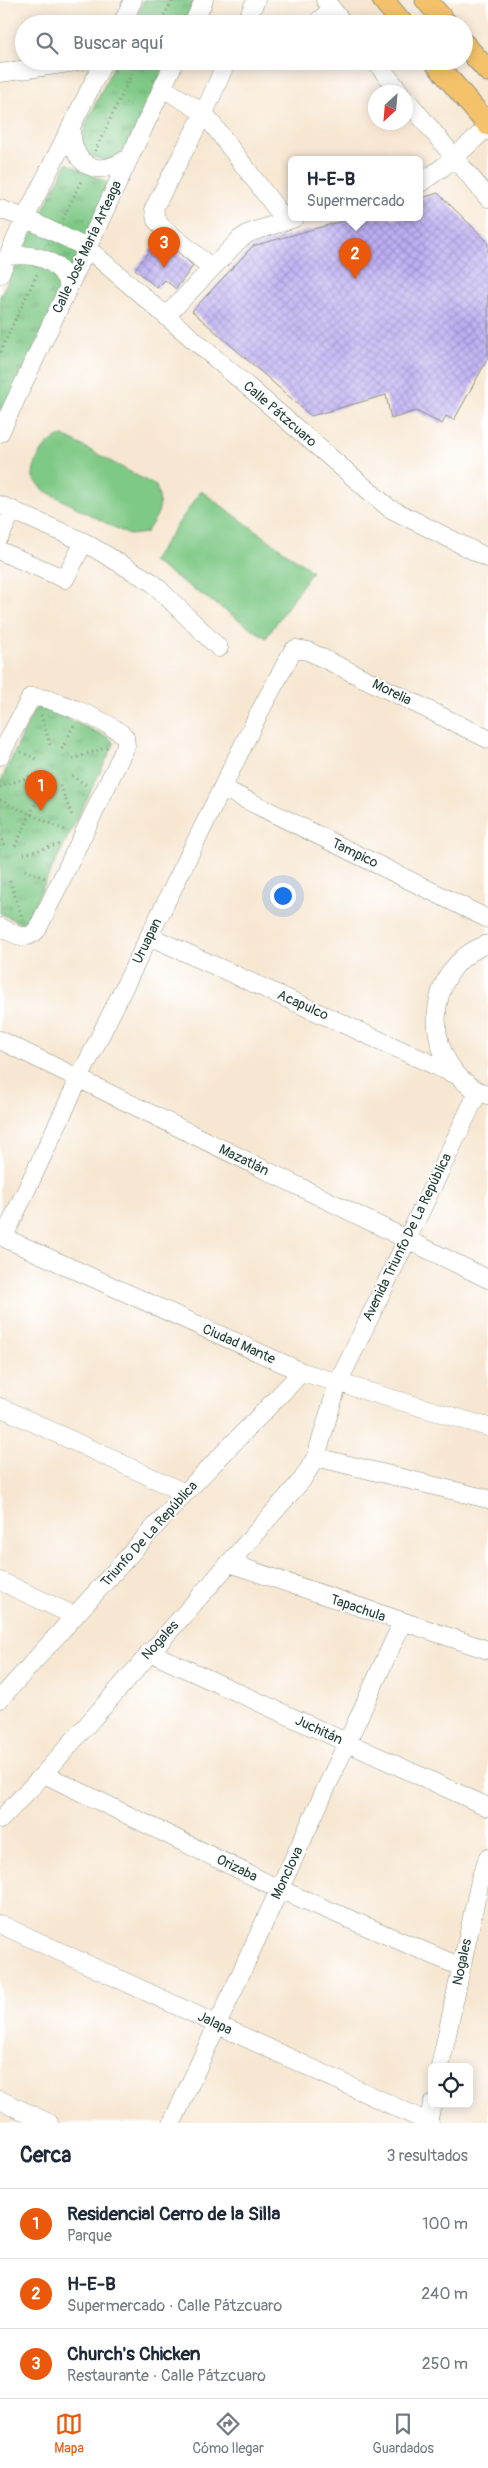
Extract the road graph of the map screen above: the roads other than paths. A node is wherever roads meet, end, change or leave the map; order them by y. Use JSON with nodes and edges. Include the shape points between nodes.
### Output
{"nodes":[{"id":1,"x":133,"y":0,"type":"edge"},
{"id":2,"x":204,"y":0,"type":"edge"},
{"id":3,"x":256,"y":0,"type":"edge"},
{"id":4,"x":383,"y":0,"type":"edge"},
{"id":5,"x":426,"y":0,"type":"edge"},
{"id":6,"x":328,"y":4,"type":"edge"},
{"id":7,"x":126,"y":15,"type":"edge"},
{"id":8,"x":197,"y":15,"type":"edge"},
{"id":9,"x":248,"y":15,"type":"edge"},
{"id":10,"x":321,"y":15,"type":"edge"},
{"id":11,"x":337,"y":15,"type":"edge"},
{"id":12,"x":396,"y":15,"type":"edge"},
{"id":13,"x":439,"y":15,"type":"edge"},
{"id":14,"x":473,"y":54,"type":"edge"},
{"id":15,"x":21,"y":70,"type":"edge"},
{"id":16,"x":100,"y":70,"type":"edge"},
{"id":17,"x":171,"y":70,"type":"edge"},
{"id":18,"x":223,"y":70,"type":"edge"},
{"id":19,"x":382,"y":70,"type":"edge"},
{"id":20,"x":441,"y":70,"type":"edge"},
{"id":21,"x":488,"y":71,"type":"edge"},
{"id":22,"x":0,"y":73,"type":"edge"},
{"id":23,"x":394,"y":85,"type":"edge"},
{"id":24,"x":163,"y":88,"type":"junction"},
{"id":25,"x":413,"y":108,"type":"edge"},
{"id":26,"x":204,"y":113,"type":"junction"},
{"id":27,"x":488,"y":126,"type":"edge"},
{"id":28,"x":71,"y":128,"type":"junction"},
{"id":29,"x":130,"y":157,"type":"junction"},
{"id":30,"x":454,"y":158,"type":"junction"},
{"id":31,"x":423,"y":181,"type":"edge"},
{"id":32,"x":488,"y":198,"type":"edge"},
{"id":33,"x":0,"y":210,"type":"edge"},
{"id":34,"x":288,"y":217,"type":"edge"},
{"id":35,"x":25,"y":218,"type":"junction"},
{"id":36,"x":288,"y":220,"type":"edge"},
{"id":37,"x":87,"y":248,"type":"junction"},
{"id":38,"x":8,"y":256,"type":"junction"},
{"id":39,"x":212,"y":268,"type":"junction"},
{"id":40,"x":0,"y":274,"type":"edge"},
{"id":41,"x":69,"y":286,"type":"junction"},
{"id":42,"x":166,"y":316,"type":"junction"},
{"id":43,"x":0,"y":433,"type":"edge"},
{"id":44,"x":6,"y":508,"type":"edge"},
{"id":45,"x":0,"y":536,"type":"edge"},
{"id":46,"x":84,"y":542,"type":"junction"},
{"id":47,"x":0,"y":551,"type":"edge"},
{"id":48,"x":488,"y":558,"type":"edge"},
{"id":49,"x":220,"y":648,"type":"dead end"},
{"id":50,"x":295,"y":649,"type":"joint"},
{"id":51,"x":488,"y":739,"type":"edge"},
{"id":52,"x":0,"y":756,"type":"edge"},
{"id":53,"x":222,"y":788,"type":"junction"},
{"id":54,"x":488,"y":919,"type":"edge"},
{"id":55,"x":0,"y":927,"type":"edge"},
{"id":56,"x":150,"y":936,"type":"junction"},
{"id":57,"x":488,"y":944,"type":"edge"},
{"id":58,"x":0,"y":1040,"type":"edge"},
{"id":59,"x":456,"y":1075,"type":"junction"},
{"id":60,"x":79,"y":1079,"type":"junction"},
{"id":61,"x":483,"y":1094,"type":"edge"},
{"id":62,"x":2,"y":1237,"type":"edge"},
{"id":63,"x":406,"y":1239,"type":"junction"},
{"id":64,"x":488,"y":1279,"type":"edge"},
{"id":65,"x":302,"y":1372,"type":"junction"},
{"id":66,"x":338,"y":1383,"type":"junction"},
{"id":67,"x":0,"y":1407,"type":"edge"},
{"id":68,"x":488,"y":1427,"type":"edge"},
{"id":69,"x":316,"y":1457,"type":"junction"},
{"id":70,"x":185,"y":1493,"type":"junction"},
{"id":71,"x":488,"y":1500,"type":"edge"},
{"id":72,"x":229,"y":1563,"type":"junction"},
{"id":73,"x":0,"y":1581,"type":"edge"},
{"id":74,"x":75,"y":1616,"type":"junction"},
{"id":75,"x":402,"y":1623,"type":"junction"},
{"id":76,"x":488,"y":1650,"type":"edge"},
{"id":77,"x":149,"y":1652,"type":"junction"},
{"id":78,"x":0,"y":1699,"type":"edge"},
{"id":79,"x":347,"y":1743,"type":"junction"},
{"id":80,"x":44,"y":1774,"type":"junction"},
{"id":81,"x":488,"y":1807,"type":"edge"},
{"id":82,"x":0,"y":1820,"type":"edge"},
{"id":83,"x":488,"y":1858,"type":"edge"},
{"id":84,"x":280,"y":1889,"type":"junction"},
{"id":85,"x":0,"y":1924,"type":"edge"},
{"id":86,"x":461,"y":1967,"type":"junction"},
{"id":87,"x":218,"y":2024,"type":"junction"},
{"id":88,"x":441,"y":2063,"type":"edge"},
{"id":89,"x":0,"y":2100,"type":"edge"},
{"id":90,"x":431,"y":2108,"type":"edge"},
{"id":91,"x":50,"y":2123,"type":"edge"},
{"id":92,"x":172,"y":2123,"type":"edge"},
{"id":93,"x":429,"y":2123,"type":"edge"}],
"edges":[{"from":1,"to":7,"type":"street"},
{"from":2,"to":8,"type":"street"},
{"from":3,"to":9,"type":"street"},
{"from":4,"to":12,"type":"main road"},
{"from":5,"to":13,"type":"main road"},
{"from":6,"to":10,"type":"street"},
{"from":6,"to":11,"type":"street"},
{"from":14,"to":21,"type":"main road"},
{"from":15,"to":22,"type":"street"},
{"from":16,"to":28,"type":"street"},
{"from":17,"to":24,"type":"street","name":"Calle José María Arteaga"},
{"from":18,"to":26,"type":"street"},
{"from":19,"to":23,"type":"street"},
{"from":20,"to":27,"type":"main road"},
{"from":24,"to":26,"type":"street"},
{"from":24,"to":29,"type":"street","name":"Calle José María Arteaga"},
{"from":25,"to":30,"type":"street"},
{"from":26,"to":34,"type":"street"},
{"from":26,"to":39,"type":"street","via":[[156,203],[154,215],[162,227]]},
{"from":27,"to":30,"type":"street"},
{"from":28,"to":29,"type":"street","via":[[72,144],[78,157],[88,166],[107,169]]},
{"from":28,"to":35,"type":"street"},
{"from":29,"to":37,"type":"street","name":"Calle José María Arteaga"},
{"from":30,"to":31,"type":"street"},
{"from":30,"to":32,"type":"street"},
{"from":33,"to":35,"type":"street","name":"Calle Pátzcuaro"},
{"from":35,"to":37,"type":"street","name":"Calle Pátzcuaro"},
{"from":35,"to":38,"type":"street"},
{"from":36,"to":39,"type":"street","via":[[249,232]]},
{"from":37,"to":41,"type":"street","name":"Calle José María Arteaga"},
{"from":37,"to":42,"type":"street","name":"Calle Pátzcuaro"},
{"from":38,"to":40,"type":"street"},
{"from":38,"to":41,"type":"street","via":[[26,254],[44,258],[66,276]]},
{"from":39,"to":42,"type":"street"},
{"from":41,"to":43,"type":"street","name":"Calle José María Arteaga"},
{"from":42,"to":48,"type":"street","name":"Calle Pátzcuaro","via":[[389,508]]},
{"from":44,"to":45,"type":"street"},
{"from":44,"to":46,"type":"street"},
{"from":46,"to":47,"type":"street","via":[[65,579]]},
{"from":46,"to":49,"type":"street","via":[[152,583]]},
{"from":50,"to":51,"type":"street","name":"Morelia","via":[[308,651]]},
{"from":50,"to":53,"type":"street","name":"Uruapan","via":[[285,660]]},
{"from":52,"to":55,"type":"street","via":[[23,709],[35,696],[51,699],[80,712],[125,737],[126,746],[36,930],[31,936],[18,936]]},
{"from":53,"to":54,"type":"street","name":"Tampico"},
{"from":53,"to":56,"type":"street","name":"Uruapan"},
{"from":56,"to":59,"type":"street","name":"Acapulco"},
{"from":56,"to":60,"type":"street","name":"Uruapan"},
{"from":57,"to":59,"type":"street","via":[[459,962],[444,981],[436,1005],[435,1030],[442,1054]]},
{"from":58,"to":60,"type":"street","name":"Mazatlán"},
{"from":59,"to":61,"type":"street"},
{"from":60,"to":62,"type":"street","name":"Uruapan"},
{"from":60,"to":63,"type":"street","name":"Mazatlán"},
{"from":61,"to":63,"type":"street","name":"Avenida Triunfo De La República"},
{"from":62,"to":65,"type":"street","name":"Ciudad Mante"},
{"from":63,"to":64,"type":"street","name":"Mazatlán"},
{"from":63,"to":66,"type":"street","name":"Avenida Triunfo De La República"},
{"from":65,"to":66,"type":"street","name":"Ciudad Mante"},
{"from":65,"to":70,"type":"street","name":"Triunfo De La República"},
{"from":66,"to":68,"type":"street","name":"Ciudad Mante"},
{"from":66,"to":69,"type":"street","name":"Nogales"},
{"from":67,"to":70,"type":"street"},
{"from":69,"to":71,"type":"street"},
{"from":69,"to":72,"type":"street","name":"Nogales","via":[[302,1480]]},
{"from":70,"to":74,"type":"street","name":"Triunfo De La República"},
{"from":72,"to":75,"type":"street","name":"Tapachula"},
{"from":72,"to":77,"type":"street","name":"Nogales"},
{"from":73,"to":74,"type":"street"},
{"from":74,"to":78,"type":"street","name":"Triunfo De La República"},
{"from":75,"to":76,"type":"street","name":"Tapachula"},
{"from":75,"to":79,"type":"street","name":"Monclova"},
{"from":77,"to":79,"type":"street","name":"Juchitán"},
{"from":77,"to":80,"type":"street","name":"Nogales"},
{"from":79,"to":81,"type":"street","name":"Juchitán"},
{"from":79,"to":84,"type":"street","name":"Monclova"},
{"from":80,"to":82,"type":"street","name":"Nogales"},
{"from":80,"to":84,"type":"street","name":"Orizaba"},
{"from":83,"to":86,"type":"street","name":"Nogales"},
{"from":84,"to":86,"type":"street","name":"Orizaba"},
{"from":84,"to":87,"type":"street","name":"Monclova"},
{"from":85,"to":87,"type":"street","name":"Jalapa"},
{"from":86,"to":88,"type":"street","name":"Nogales"},
{"from":87,"to":92,"type":"street","name":"Monclova"},
{"from":87,"to":93,"type":"street","name":"Jalapa"},
{"from":89,"to":91,"type":"street"},
{"from":90,"to":93,"type":"street"}]}
